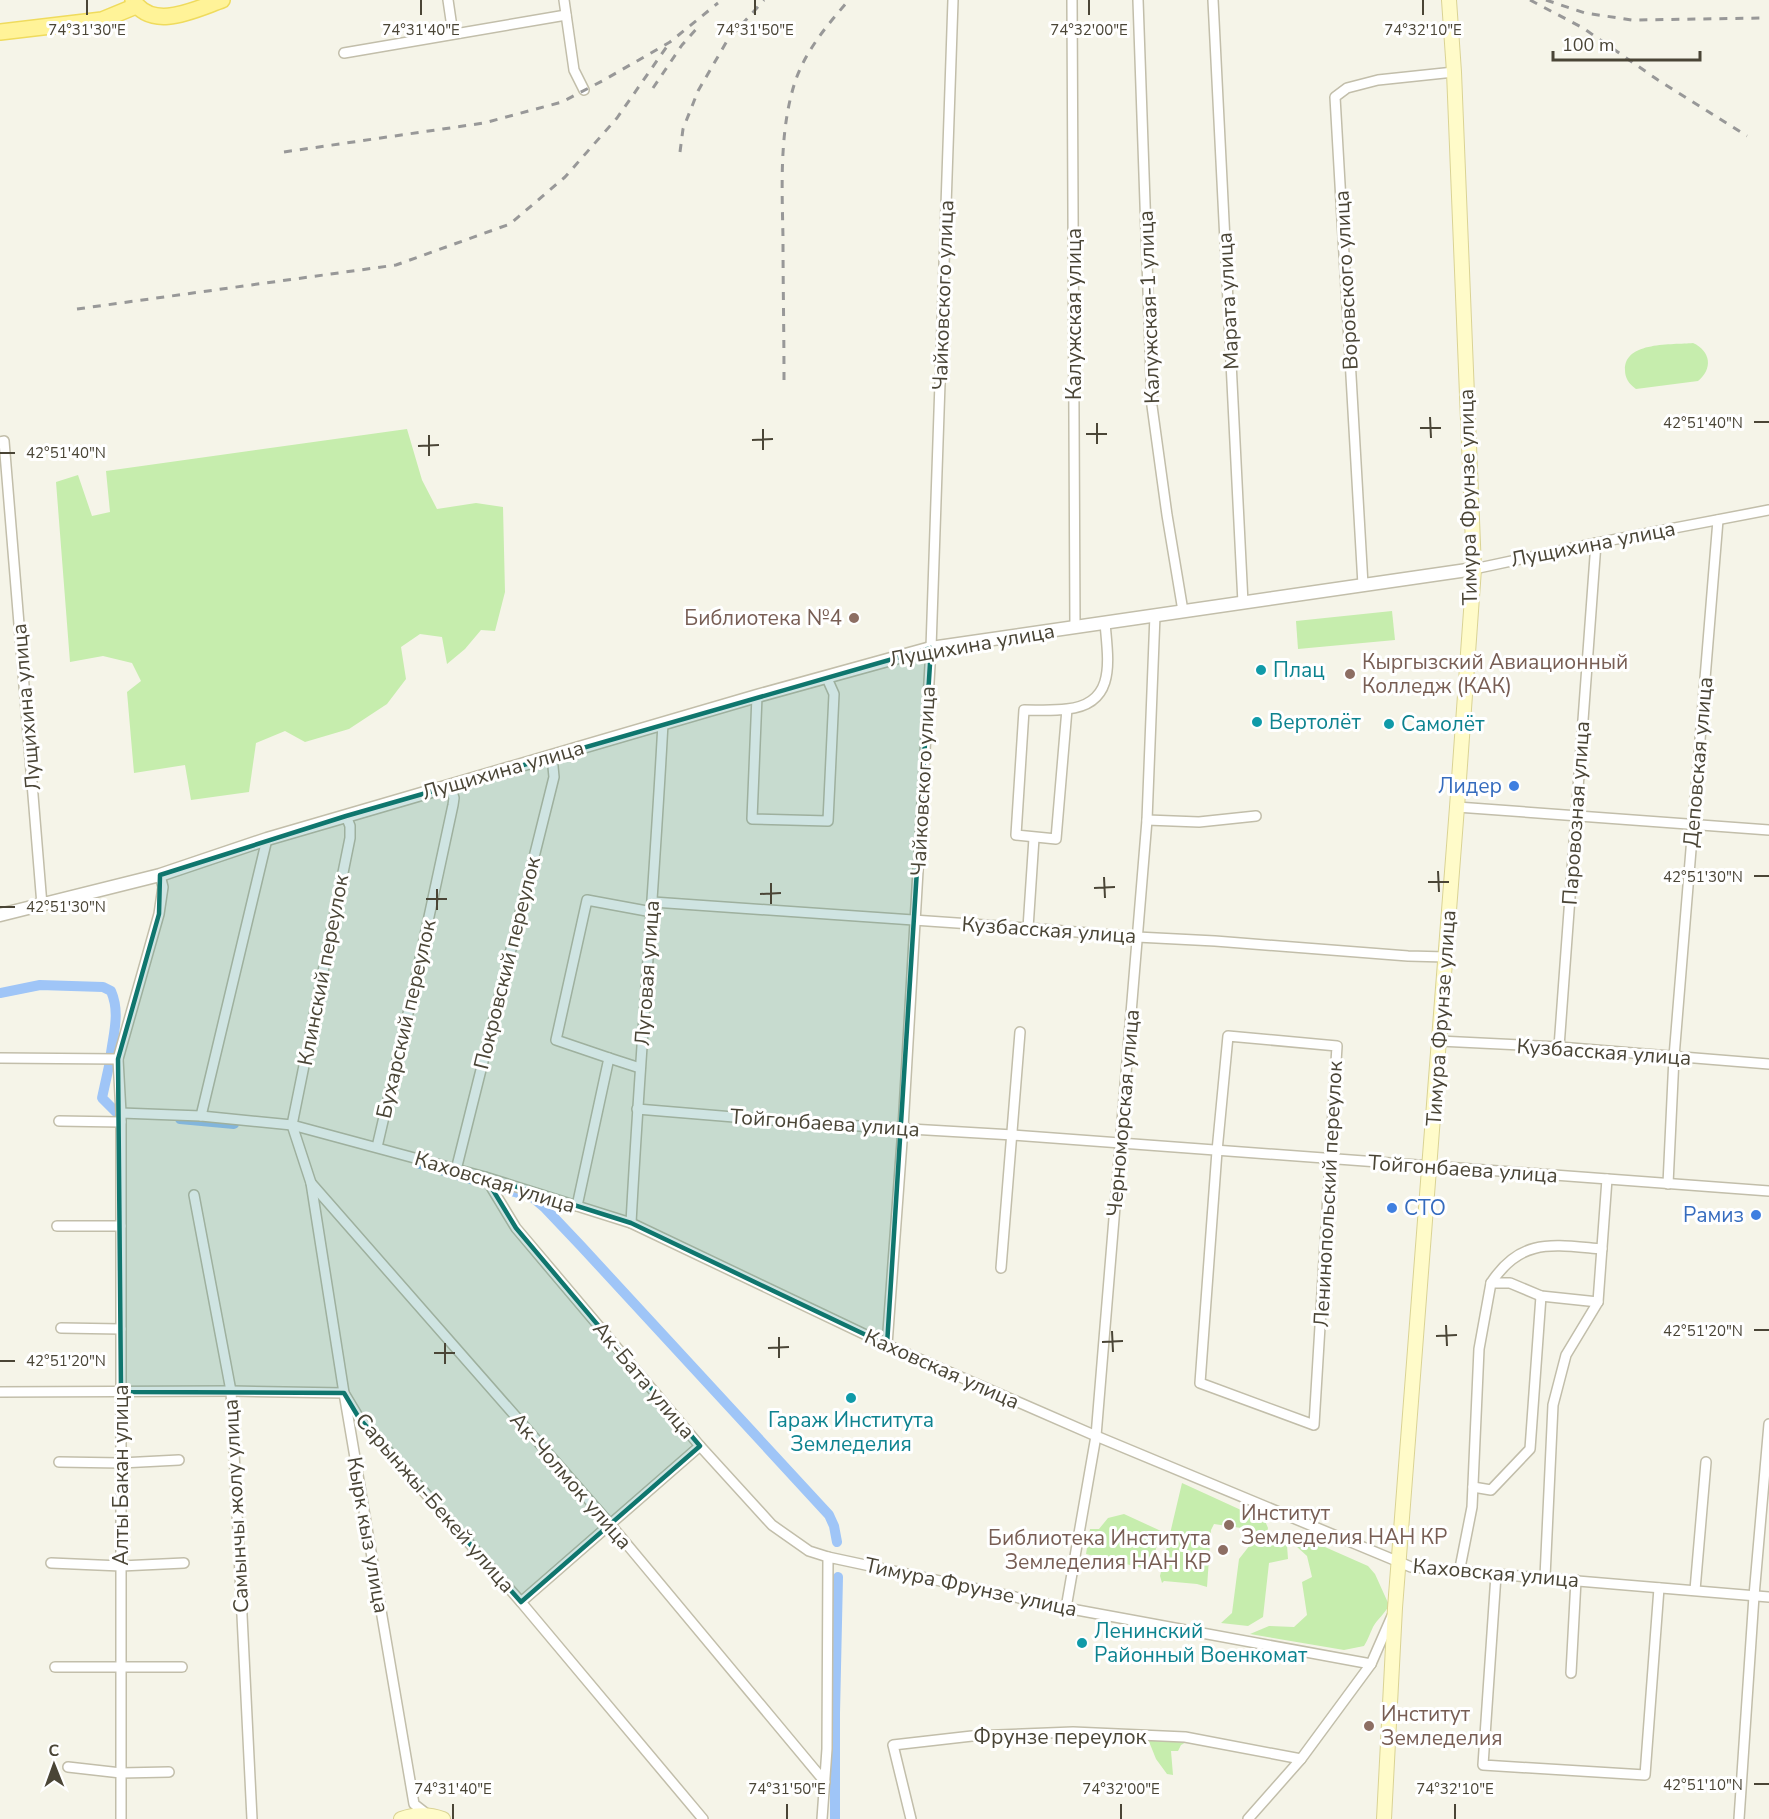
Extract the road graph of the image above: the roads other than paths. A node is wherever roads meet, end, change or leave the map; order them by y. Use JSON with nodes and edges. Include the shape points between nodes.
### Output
{"nodes":[{"id":1,"x":222,"y":0,"type":"edge"},
{"id":2,"x":448,"y":0,"type":"edge"},
{"id":3,"x":564,"y":0,"type":"edge"},
{"id":4,"x":954,"y":0,"type":"edge"},
{"id":5,"x":1072,"y":0,"type":"edge"},
{"id":6,"x":1138,"y":0,"type":"edge"},
{"id":7,"x":1213,"y":0,"type":"edge"},
{"id":8,"x":1449,"y":0,"type":"edge"},
{"id":9,"x":135,"y":3,"type":"edge"},
{"id":10,"x":566,"y":15,"type":"junction"},
{"id":11,"x":0,"y":32,"type":"edge"},
{"id":12,"x":453,"y":34,"type":"junction"},
{"id":13,"x":344,"y":53,"type":"dead end"},
{"id":14,"x":1454,"y":72,"type":"junction"},
{"id":15,"x":584,"y":90,"type":"dead end"},
{"id":16,"x":0,"y":441,"type":"edge"},
{"id":17,"x":1769,"y":510,"type":"edge"},
{"id":18,"x":1718,"y":520,"type":"junction"},
{"id":19,"x":1596,"y":543,"type":"junction"},
{"id":20,"x":1474,"y":569,"type":"junction"},
{"id":21,"x":1363,"y":585,"type":"junction"},
{"id":22,"x":1243,"y":603,"type":"junction"},
{"id":23,"x":1183,"y":611,"type":"junction"},
{"id":24,"x":1155,"y":615,"type":"junction"},
{"id":25,"x":1105,"y":623,"type":"junction"},
{"id":26,"x":1075,"y":627,"type":"junction"},
{"id":27,"x":931,"y":648,"type":"junction"},
{"id":28,"x":826,"y":676,"type":"junction"},
{"id":29,"x":757,"y":696,"type":"junction"},
{"id":30,"x":1068,"y":709,"type":"junction"},
{"id":31,"x":663,"y":723,"type":"junction"},
{"id":32,"x":552,"y":756,"type":"junction"},
{"id":33,"x":450,"y":786,"type":"junction"},
{"id":34,"x":1457,"y":807,"type":"junction"},
{"id":35,"x":1575,"y":815,"type":"junction"},
{"id":36,"x":346,"y":816,"type":"junction"},
{"id":37,"x":1256,"y":816,"type":"dead end"},
{"id":38,"x":1147,"y":820,"type":"junction"},
{"id":39,"x":1693,"y":824,"type":"junction"},
{"id":40,"x":1769,"y":830,"type":"edge"},
{"id":41,"x":1034,"y":838,"type":"junction"},
{"id":42,"x":267,"y":839,"type":"junction"},
{"id":43,"x":160,"y":875,"type":"junction"},
{"id":44,"x":42,"y":905,"type":"junction"},
{"id":45,"x":653,"y":907,"type":"junction"},
{"id":46,"x":0,"y":915,"type":"edge"},
{"id":47,"x":915,"y":920,"type":"junction"},
{"id":48,"x":1028,"y":928,"type":"junction"},
{"id":49,"x":1137,"y":937,"type":"junction"},
{"id":50,"x":1446,"y":957,"type":"junction"},
{"id":51,"x":1020,"y":1032,"type":"dead end"},
{"id":52,"x":1439,"y":1041,"type":"junction"},
{"id":53,"x":1559,"y":1047,"type":"junction"},
{"id":54,"x":1674,"y":1057,"type":"junction"},
{"id":55,"x":0,"y":1058,"type":"edge"},
{"id":56,"x":609,"y":1058,"type":"junction"},
{"id":57,"x":118,"y":1059,"type":"junction"},
{"id":58,"x":1769,"y":1064,"type":"edge"},
{"id":59,"x":640,"y":1068,"type":"junction"},
{"id":60,"x":637,"y":1109,"type":"junction"},
{"id":61,"x":201,"y":1116,"type":"junction"},
{"id":62,"x":121,"y":1117,"type":"junction"},
{"id":63,"x":59,"y":1121,"type":"dead end"},
{"id":64,"x":292,"y":1125,"type":"junction"},
{"id":65,"x":903,"y":1128,"type":"junction"},
{"id":66,"x":1013,"y":1135,"type":"junction"},
{"id":67,"x":1121,"y":1144,"type":"junction"},
{"id":68,"x":377,"y":1147,"type":"junction"},
{"id":69,"x":1217,"y":1150,"type":"junction"},
{"id":70,"x":1329,"y":1159,"type":"junction"},
{"id":71,"x":1430,"y":1167,"type":"junction"},
{"id":72,"x":456,"y":1170,"type":"junction"},
{"id":73,"x":484,"y":1177,"type":"junction"},
{"id":74,"x":1607,"y":1179,"type":"junction"},
{"id":75,"x":311,"y":1184,"type":"junction"},
{"id":76,"x":1668,"y":1184,"type":"junction"},
{"id":77,"x":1769,"y":1191,"type":"edge"},
{"id":78,"x":194,"y":1196,"type":"dead end"},
{"id":79,"x":577,"y":1206,"type":"junction"},
{"id":80,"x":631,"y":1222,"type":"junction"},
{"id":81,"x":57,"y":1226,"type":"dead end"},
{"id":82,"x":121,"y":1226,"type":"junction"},
{"id":83,"x":1602,"y":1249,"type":"junction"},
{"id":84,"x":1001,"y":1268,"type":"dead end"},
{"id":85,"x":1491,"y":1283,"type":"junction"},
{"id":86,"x":1541,"y":1296,"type":"junction"},
{"id":87,"x":1598,"y":1302,"type":"junction"},
{"id":88,"x":61,"y":1328,"type":"dead end"},
{"id":89,"x":121,"y":1329,"type":"junction"},
{"id":90,"x":887,"y":1345,"type":"junction"},
{"id":91,"x":231,"y":1391,"type":"junction"},
{"id":92,"x":0,"y":1392,"type":"edge"},
{"id":93,"x":121,"y":1392,"type":"junction"},
{"id":94,"x":344,"y":1393,"type":"junction"},
{"id":95,"x":1769,"y":1424,"type":"edge"},
{"id":96,"x":1096,"y":1436,"type":"junction"},
{"id":97,"x":700,"y":1446,"type":"junction"},
{"id":98,"x":179,"y":1460,"type":"dead end"},
{"id":99,"x":59,"y":1462,"type":"dead end"},
{"id":100,"x":1706,"y":1462,"type":"dead end"},
{"id":101,"x":121,"y":1463,"type":"junction"},
{"id":102,"x":1473,"y":1487,"type":"junction"},
{"id":103,"x":1766,"y":1503,"type":"edge"},
{"id":104,"x":610,"y":1524,"type":"junction"},
{"id":105,"x":828,"y":1557,"type":"junction"},
{"id":106,"x":51,"y":1563,"type":"dead end"},
{"id":107,"x":184,"y":1563,"type":"dead end"},
{"id":108,"x":1400,"y":1563,"type":"junction"},
{"id":109,"x":121,"y":1566,"type":"junction"},
{"id":110,"x":1459,"y":1572,"type":"junction"},
{"id":111,"x":1496,"y":1575,"type":"junction"},
{"id":112,"x":1545,"y":1577,"type":"junction"},
{"id":113,"x":1576,"y":1580,"type":"junction"},
{"id":114,"x":1659,"y":1588,"type":"junction"},
{"id":115,"x":1695,"y":1590,"type":"junction"},
{"id":116,"x":1754,"y":1596,"type":"junction"},
{"id":117,"x":1769,"y":1597,"type":"edge"},
{"id":118,"x":521,"y":1602,"type":"junction"},
{"id":119,"x":1066,"y":1608,"type":"junction"},
{"id":120,"x":1395,"y":1608,"type":"junction"},
{"id":121,"x":1371,"y":1664,"type":"junction"},
{"id":122,"x":56,"y":1667,"type":"dead end"},
{"id":123,"x":121,"y":1667,"type":"junction"},
{"id":124,"x":182,"y":1667,"type":"dead end"},
{"id":125,"x":1571,"y":1673,"type":"dead end"},
{"id":126,"x":1301,"y":1759,"type":"junction"},
{"id":127,"x":68,"y":1767,"type":"dead end"},
{"id":128,"x":169,"y":1772,"type":"dead end"},
{"id":129,"x":121,"y":1773,"type":"junction"},
{"id":130,"x":825,"y":1782,"type":"junction"},
{"id":131,"x":414,"y":1804,"type":"junction"},
{"id":132,"x":436,"y":1817,"type":"edge"},
{"id":133,"x":121,"y":1819,"type":"edge"},
{"id":134,"x":252,"y":1819,"type":"edge"},
{"id":135,"x":402,"y":1819,"type":"edge"},
{"id":136,"x":703,"y":1819,"type":"edge"},
{"id":137,"x":822,"y":1819,"type":"edge"},
{"id":138,"x":911,"y":1819,"type":"edge"},
{"id":139,"x":1248,"y":1819,"type":"edge"},
{"id":140,"x":1384,"y":1819,"type":"edge"},
{"id":141,"x":1739,"y":1819,"type":"edge"}],
"edges":[{"from":1,"to":9,"type":"main road","via":[[177,16],[159,17]]},
{"from":2,"to":12,"type":"street"},
{"from":3,"to":10,"type":"street"},
{"from":4,"to":27,"type":"street","name":"Чайковского улица"},
{"from":5,"to":26,"type":"street","name":"Калужская улица"},
{"from":6,"to":23,"type":"street","name":"Калужская-1 улица","via":[[1152,406]]},
{"from":7,"to":22,"type":"street","name":"Марата улица"},
{"from":8,"to":14,"type":"main road","name":"Тимура Фрунзе улица"},
{"from":9,"to":11,"type":"main road","via":[[102,20]]},
{"from":10,"to":12,"type":"street"},
{"from":10,"to":15,"type":"street","via":[[574,70]]},
{"from":12,"to":13,"type":"street"},
{"from":14,"to":20,"type":"main road","name":"Тимура Фрунзе улица"},
{"from":14,"to":21,"type":"street","name":"Воровского улица","via":[[1378,80],[1347,88],[1335,97]]},
{"from":16,"to":44,"type":"street","name":"Лущихина улица","via":[[4,441]]},
{"from":17,"to":18,"type":"street","name":"Лущихина улица"},
{"from":18,"to":19,"type":"street","name":"Лущихина улица"},
{"from":18,"to":39,"type":"street","name":"Деповская улица"},
{"from":19,"to":20,"type":"street","name":"Лущихина улица"},
{"from":19,"to":35,"type":"street","name":"Паровозная улица"},
{"from":20,"to":21,"type":"street","name":"Лущихина улица"},
{"from":20,"to":34,"type":"main road","name":"Тимура Фрунзе улица"},
{"from":21,"to":22,"type":"street","name":"Лущихина улица"},
{"from":22,"to":23,"type":"street","name":"Лущихина улица"},
{"from":23,"to":24,"type":"street","name":"Лущихина улица"},
{"from":24,"to":25,"type":"street","name":"Лущихина улица"},
{"from":24,"to":38,"type":"street","name":"Черноморская улица"},
{"from":25,"to":26,"type":"street","name":"Лущихина улица"},
{"from":25,"to":30,"type":"street","via":[[1107,664],[1101,692],[1093,701]]},
{"from":26,"to":27,"type":"street","name":"Лущихина улица"},
{"from":27,"to":28,"type":"street","name":"Лущихина улица"},
{"from":27,"to":47,"type":"street","name":"Чайковского улица"},
{"from":28,"to":29,"type":"street","name":"Лущихина улица"},
{"from":28,"to":29,"type":"street","via":[[834,694],[828,821],[752,819]]},
{"from":29,"to":31,"type":"street","name":"Лущихина улица"},
{"from":30,"to":41,"type":"street","via":[[1056,839]]},
{"from":30,"to":41,"type":"street","via":[[1024,710],[1016,835]]},
{"from":31,"to":32,"type":"street","name":"Лущихина улица"},
{"from":31,"to":45,"type":"street","name":"Луговая улица"},
{"from":32,"to":33,"type":"street","name":"Лущихина улица"},
{"from":32,"to":72,"type":"street","name":"Покровский переулок","via":[[554,777]]},
{"from":33,"to":36,"type":"street","name":"Лущихина улица"},
{"from":33,"to":68,"type":"street","name":"Бухарский переулок","via":[[453,805]]},
{"from":34,"to":35,"type":"street"},
{"from":34,"to":50,"type":"main road","name":"Тимура Фрунзе улица"},
{"from":35,"to":39,"type":"street"},
{"from":35,"to":53,"type":"street","name":"Паровозная улица"},
{"from":36,"to":42,"type":"street","name":"Лущихина улица"},
{"from":36,"to":64,"type":"street","name":"Клинский переулок","via":[[350,838]]},
{"from":37,"to":38,"type":"street","via":[[1199,822]]},
{"from":38,"to":49,"type":"street","name":"Черноморская улица"},
{"from":39,"to":40,"type":"street"},
{"from":39,"to":54,"type":"street","name":"Деповская улица"},
{"from":41,"to":48,"type":"street"},
{"from":42,"to":43,"type":"street","name":"Лущихина улица"},
{"from":42,"to":61,"type":"street"},
{"from":43,"to":44,"type":"street","name":"Лущихина улица"},
{"from":43,"to":57,"type":"street","via":[[163,887],[159,914]]},
{"from":44,"to":46,"type":"street","name":"Лущихина улица"},
{"from":45,"to":47,"type":"street","name":"Кузбасская улица"},
{"from":45,"to":56,"type":"street","name":"Кузбасская улица","via":[[587,900],[556,1040]]},
{"from":45,"to":59,"type":"street","name":"Луговая улица"},
{"from":47,"to":48,"type":"street","name":"Кузбасская улица"},
{"from":47,"to":65,"type":"street","name":"Чайковского улица"},
{"from":48,"to":49,"type":"street","name":"Кузбасская улица"},
{"from":49,"to":50,"type":"street","name":"Кузбасская улица"},
{"from":49,"to":67,"type":"street","name":"Черноморская улица"},
{"from":50,"to":52,"type":"main road","name":"Тимура Фрунзе улица"},
{"from":51,"to":66,"type":"street"},
{"from":52,"to":53,"type":"street","name":"Кузбасская улица"},
{"from":52,"to":71,"type":"main road","name":"Тимура Фрунзе улица"},
{"from":53,"to":54,"type":"street","name":"Кузбасская улица"},
{"from":54,"to":58,"type":"street","name":"Кузбасская улица"},
{"from":54,"to":76,"type":"street","name":"Деповская улица"},
{"from":55,"to":57,"type":"street"},
{"from":56,"to":59,"type":"street"},
{"from":56,"to":79,"type":"street"},
{"from":57,"to":62,"type":"street","name":"Алты Бакан улица"},
{"from":59,"to":60,"type":"street","name":"Луговая улица"},
{"from":60,"to":65,"type":"street","name":"Тойгонбаева улица"},
{"from":60,"to":80,"type":"street","name":"Луговая улица"},
{"from":61,"to":62,"type":"street","name":"Каховская улица"},
{"from":61,"to":64,"type":"street","name":"Каховская улица"},
{"from":62,"to":63,"type":"street","name":"Каховская улица"},
{"from":62,"to":82,"type":"street","name":"Алты Бакан улица"},
{"from":64,"to":68,"type":"street","name":"Каховская улица"},
{"from":64,"to":75,"type":"street","name":"Кырк кыз улица"},
{"from":65,"to":66,"type":"street","name":"Тойгонбаева улица"},
{"from":65,"to":90,"type":"street","name":"Чайковского улица"},
{"from":66,"to":67,"type":"street","name":"Тойгонбаева улица"},
{"from":66,"to":84,"type":"street"},
{"from":67,"to":69,"type":"street","name":"Тойгонбаева улица"},
{"from":67,"to":96,"type":"street","name":"Черноморская улица"},
{"from":68,"to":72,"type":"street","name":"Каховская улица"},
{"from":69,"to":70,"type":"street","name":"Тойгонбаева улица"},
{"from":69,"to":70,"type":"street","name":"Ленинопольский переулок","via":[[1228,1036],[1336,1046]]},
{"from":69,"to":70,"type":"street","name":"Ленинопольский переулок","via":[[1200,1383],[1314,1425]]},
{"from":70,"to":71,"type":"street","name":"Тойгонбаева улица"},
{"from":71,"to":74,"type":"street","name":"Тойгонбаева улица"},
{"from":71,"to":108,"type":"main road","name":"Тимура Фрунзе улица"},
{"from":72,"to":73,"type":"street","name":"Каховская улица"},
{"from":73,"to":79,"type":"street","name":"Каховская улица"},
{"from":73,"to":97,"type":"street","name":"Ак-Бата улица","via":[[516,1228]]},
{"from":74,"to":76,"type":"street","name":"Тойгонбаева улица"},
{"from":74,"to":83,"type":"street"},
{"from":75,"to":94,"type":"street","name":"Кырк кыз улица"},
{"from":75,"to":104,"type":"street","name":"Ак-Чолмок улица"},
{"from":76,"to":77,"type":"street","name":"Тойгонбаева улица"},
{"from":78,"to":91,"type":"street","name":"Самынчы жолу улица"},
{"from":79,"to":80,"type":"street","name":"Каховская улица"},
{"from":80,"to":90,"type":"street","name":"Каховская улица"},
{"from":81,"to":82,"type":"street"},
{"from":82,"to":89,"type":"street","name":"Алты Бакан улица"},
{"from":83,"to":85,"type":"street","via":[[1531,1248],[1501,1268]]},
{"from":83,"to":87,"type":"street"},
{"from":85,"to":86,"type":"street","via":[[1510,1283]]},
{"from":85,"to":102,"type":"street","via":[[1479,1349]]},
{"from":86,"to":87,"type":"street"},
{"from":86,"to":102,"type":"street","via":[[1530,1449],[1491,1490]]},
{"from":87,"to":112,"type":"street","via":[[1566,1355],[1553,1405]]},
{"from":88,"to":89,"type":"street"},
{"from":89,"to":93,"type":"street","name":"Алты Бакан улица"},
{"from":90,"to":96,"type":"street","name":"Каховская улица"},
{"from":91,"to":93,"type":"street","name":"Сарынжы-Бекей улица"},
{"from":91,"to":94,"type":"street","name":"Сарынжы-Бекей улица"},
{"from":91,"to":134,"type":"street","name":"Самынчы жолу улица"},
{"from":92,"to":93,"type":"street","name":"Сарынжы-Бекей улица"},
{"from":93,"to":101,"type":"street","name":"Алты Бакан улица"},
{"from":94,"to":118,"type":"street","name":"Сарынжы-Бекей улица","via":[[358,1418]]},
{"from":94,"to":131,"type":"street","name":"Кырк кыз улица"},
{"from":95,"to":103,"type":"street"},
{"from":96,"to":108,"type":"street","name":"Каховская улица"},
{"from":96,"to":119,"type":"street","name":"Черноморская улица"},
{"from":97,"to":104,"type":"street"},
{"from":97,"to":105,"type":"street","name":"Ак-Бата улица","via":[[772,1525],[809,1551]]},
{"from":98,"to":101,"type":"street"},
{"from":99,"to":101,"type":"street"},
{"from":100,"to":115,"type":"street"},
{"from":101,"to":109,"type":"street","name":"Алты Бакан улица"},
{"from":102,"to":110,"type":"street"},
{"from":103,"to":116,"type":"street"},
{"from":104,"to":118,"type":"street"},
{"from":104,"to":130,"type":"street","name":"Ак-Чолмок улица"},
{"from":105,"to":119,"type":"street","name":"Тимура Фрунзе улица"},
{"from":105,"to":130,"type":"street"},
{"from":106,"to":109,"type":"street"},
{"from":107,"to":109,"type":"street"},
{"from":108,"to":110,"type":"street","name":"Каховская улица"},
{"from":108,"to":120,"type":"main road","name":"Тимура Фрунзе улица"},
{"from":109,"to":123,"type":"street","name":"Алты Бакан улица"},
{"from":110,"to":111,"type":"street","name":"Каховская улица"},
{"from":111,"to":112,"type":"street","name":"Каховская улица"},
{"from":111,"to":114,"type":"street","via":[[1483,1765],[1645,1775]]},
{"from":112,"to":113,"type":"street","name":"Каховская улица"},
{"from":113,"to":114,"type":"street","name":"Каховская улица"},
{"from":113,"to":125,"type":"street"},
{"from":114,"to":115,"type":"street","name":"Каховская улица"},
{"from":115,"to":116,"type":"street","name":"Каховская улица"},
{"from":116,"to":117,"type":"street","name":"Каховская улица"},
{"from":116,"to":141,"type":"street"},
{"from":118,"to":136,"type":"street","name":"Сарынжы-Бекей улица"},
{"from":119,"to":121,"type":"street","name":"Тимура Фрунзе улица"},
{"from":120,"to":121,"type":"street"},
{"from":120,"to":140,"type":"main road","name":"Тимура Фрунзе улица"},
{"from":121,"to":126,"type":"street"},
{"from":122,"to":123,"type":"street"},
{"from":123,"to":124,"type":"street"},
{"from":123,"to":129,"type":"street","name":"Алты Бакан улица"},
{"from":126,"to":138,"type":"street","name":"Фрунзе переулок","via":[[1185,1737],[1073,1732],[972,1736],[893,1745]]},
{"from":126,"to":139,"type":"street"},
{"from":127,"to":129,"type":"street"},
{"from":128,"to":129,"type":"street"},
{"from":129,"to":133,"type":"street","name":"Алты Бакан улица"},
{"from":130,"to":137,"type":"street"},
{"from":131,"to":132,"type":"street"},
{"from":131,"to":135,"type":"street"},
{"from":132,"to":135,"type":"main road","via":[[413,1815]]}]}
